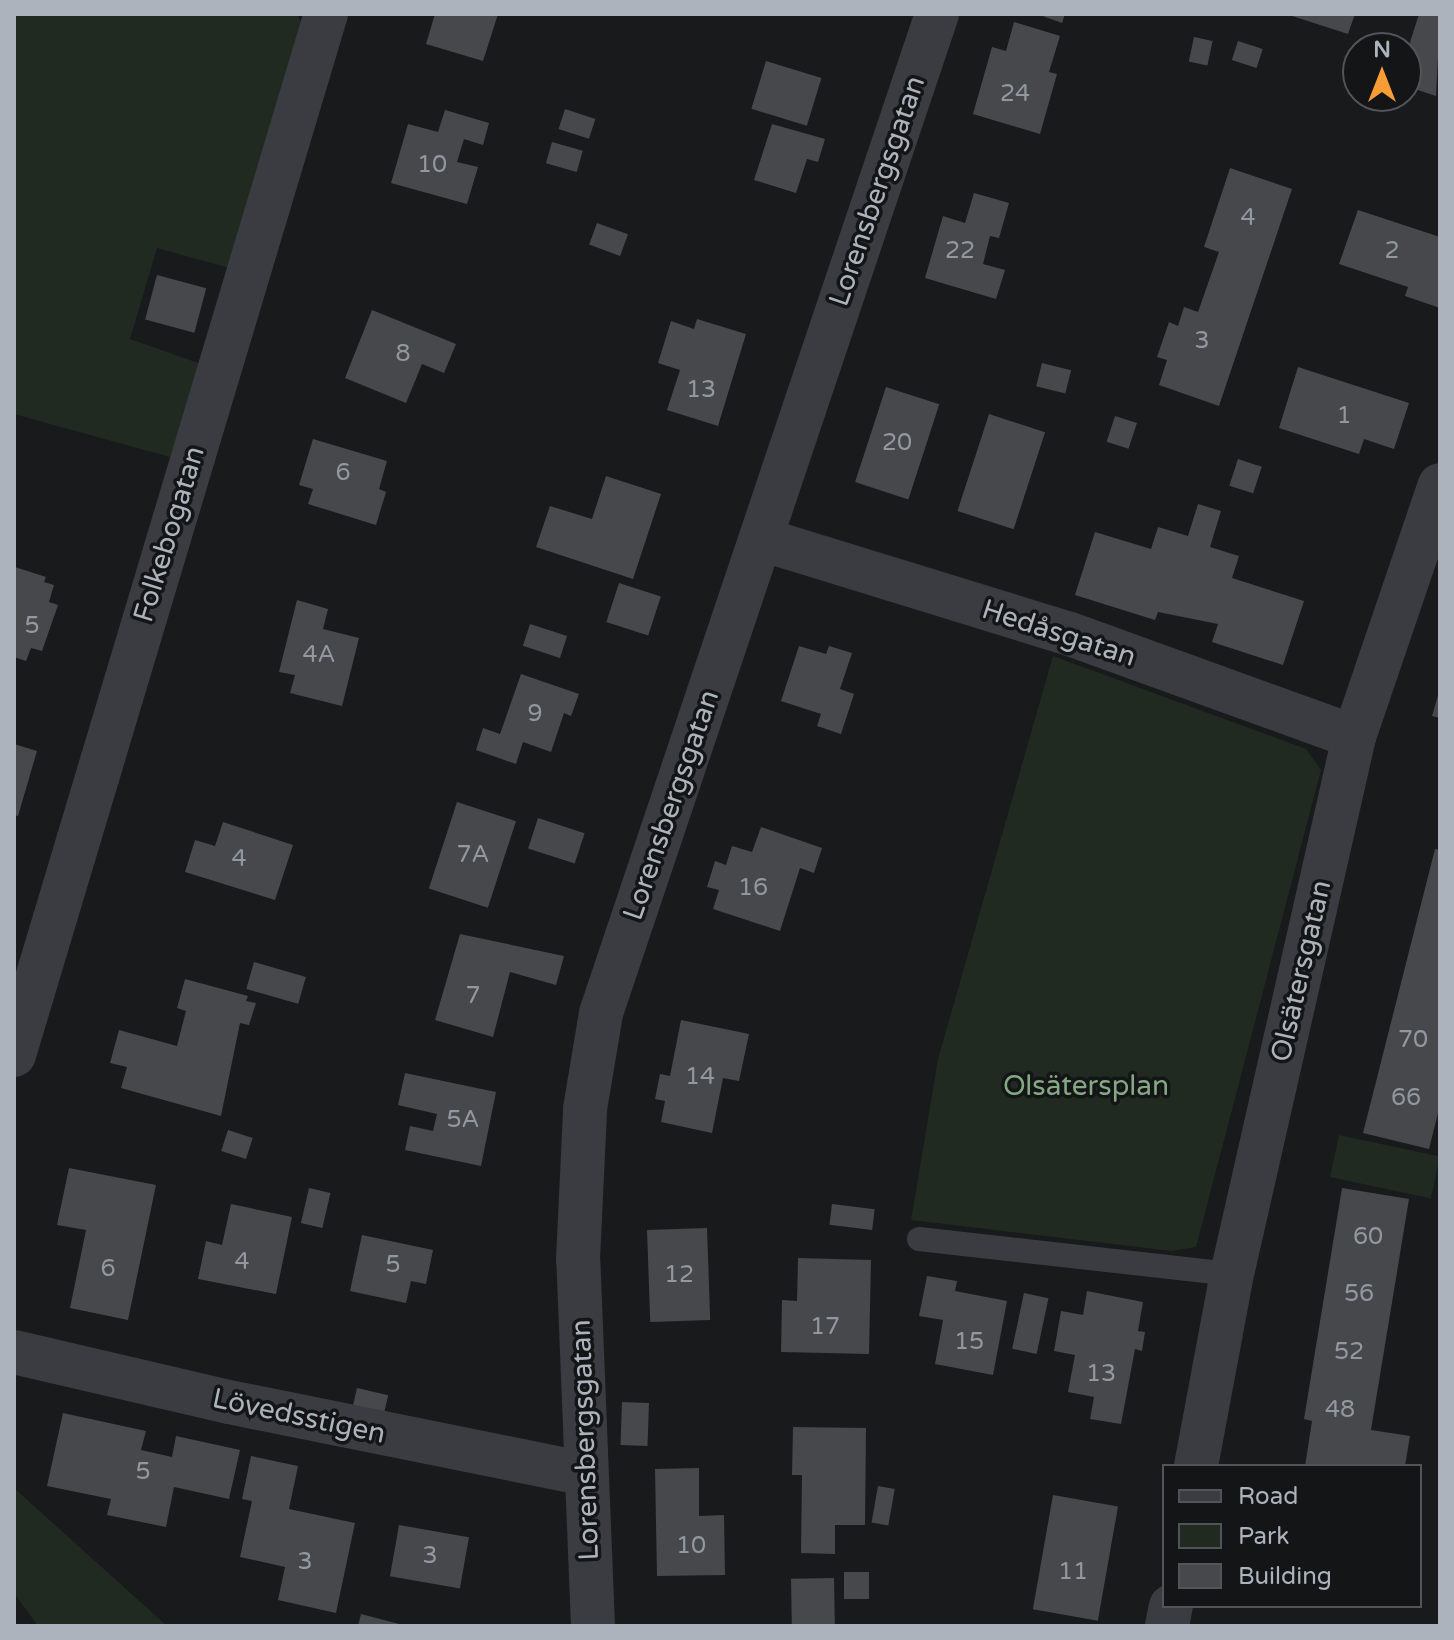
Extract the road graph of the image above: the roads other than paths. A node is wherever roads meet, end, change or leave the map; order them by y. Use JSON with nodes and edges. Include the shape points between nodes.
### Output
{"nodes":[{"id":1,"x":326,"y":14,"type":"edge"},
{"id":2,"x":937,"y":14,"type":"edge"},
{"id":3,"x":1440,"y":485,"type":"edge"},
{"id":4,"x":761,"y":539,"type":"junction"},
{"id":5,"x":1354,"y":737,"type":"junction"},
{"id":6,"x":14,"y":1055,"type":"edge"},
{"id":7,"x":919,"y":1239,"type":"dead end"},
{"id":8,"x":1232,"y":1274,"type":"junction"},
{"id":9,"x":14,"y":1352,"type":"edge"},
{"id":10,"x":1196,"y":1464,"type":"edge"},
{"id":11,"x":585,"y":1474,"type":"junction"},
{"id":12,"x":593,"y":1626,"type":"edge"}],
"edges":[{"from":1,"to":6,"type":"street","name":"Folkebogatan"},
{"from":2,"to":4,"type":"street","name":"Lorensbergsgatan"},
{"from":3,"to":5,"type":"street","name":"Olsätersgatan"},
{"from":4,"to":5,"type":"street","name":"Hedåsgatan","via":[[1070,634]]},
{"from":4,"to":11,"type":"street","name":"Lorensbergsgatan","via":[[601,1013],[585,1109],[578,1260]]},
{"from":5,"to":8,"type":"street","name":"Olsätersgatan"},
{"from":7,"to":8,"type":"lane"},
{"from":8,"to":10,"type":"street","name":"Olsätersgatan"},
{"from":9,"to":11,"type":"street","name":"Lövedsstigen"},
{"from":11,"to":12,"type":"street","name":"Lorensbergsgatan"}]}
